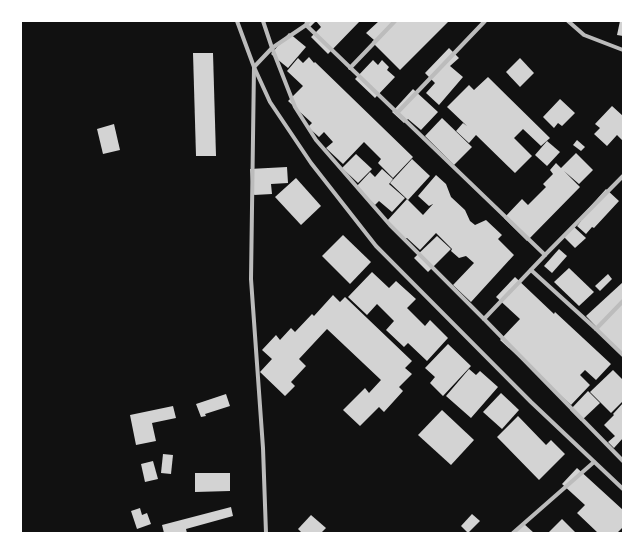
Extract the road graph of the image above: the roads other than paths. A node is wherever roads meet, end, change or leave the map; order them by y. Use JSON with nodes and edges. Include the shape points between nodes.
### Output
{"nodes":[{"id":1,"x":237,"y":21,"type":"edge"},
{"id":2,"x":263,"y":21,"type":"edge"},
{"id":3,"x":309,"y":21,"type":"edge"},
{"id":4,"x":395,"y":21,"type":"edge"},
{"id":5,"x":486,"y":21,"type":"edge"},
{"id":6,"x":568,"y":21,"type":"edge"},
{"id":7,"x":306,"y":25,"type":"junction"},
{"id":8,"x":272,"y":48,"type":"junction"},
{"id":9,"x":623,"y":50,"type":"edge"},
{"id":10,"x":254,"y":67,"type":"junction"},
{"id":11,"x":350,"y":68,"type":"junction"},
{"id":12,"x":396,"y":112,"type":"junction"},
{"id":13,"x":623,"y":176,"type":"edge"},
{"id":14,"x":545,"y":255,"type":"junction"},
{"id":15,"x":531,"y":270,"type":"junction"},
{"id":16,"x":623,"y":301,"type":"edge"},
{"id":17,"x":484,"y":319,"type":"junction"},
{"id":18,"x":596,"y":329,"type":"junction"},
{"id":19,"x":623,"y":355,"type":"edge"},
{"id":20,"x":623,"y":461,"type":"edge"},
{"id":21,"x":594,"y":462,"type":"junction"},
{"id":22,"x":623,"y":489,"type":"edge"},
{"id":23,"x":266,"y":533,"type":"edge"},
{"id":24,"x":513,"y":533,"type":"edge"}],
"edges":[{"from":1,"to":10,"type":"street"},
{"from":2,"to":8,"type":"street"},
{"from":3,"to":7,"type":"street"},
{"from":4,"to":11,"type":"street"},
{"from":5,"to":12,"type":"street"},
{"from":6,"to":9,"type":"street","via":[[584,35]]},
{"from":7,"to":8,"type":"street"},
{"from":7,"to":11,"type":"street"},
{"from":8,"to":10,"type":"street"},
{"from":8,"to":17,"type":"street","via":[[295,107],[316,140],[390,225]]},
{"from":10,"to":21,"type":"street","via":[[270,102],[311,163],[376,246]]},
{"from":10,"to":23,"type":"street","via":[[251,280],[263,448]]},
{"from":11,"to":12,"type":"street"},
{"from":12,"to":14,"type":"street"},
{"from":13,"to":14,"type":"street"},
{"from":14,"to":15,"type":"street"},
{"from":15,"to":17,"type":"street"},
{"from":15,"to":18,"type":"street"},
{"from":16,"to":18,"type":"street"},
{"from":17,"to":20,"type":"street"},
{"from":18,"to":19,"type":"street"},
{"from":21,"to":22,"type":"street"},
{"from":21,"to":24,"type":"street"}]}
